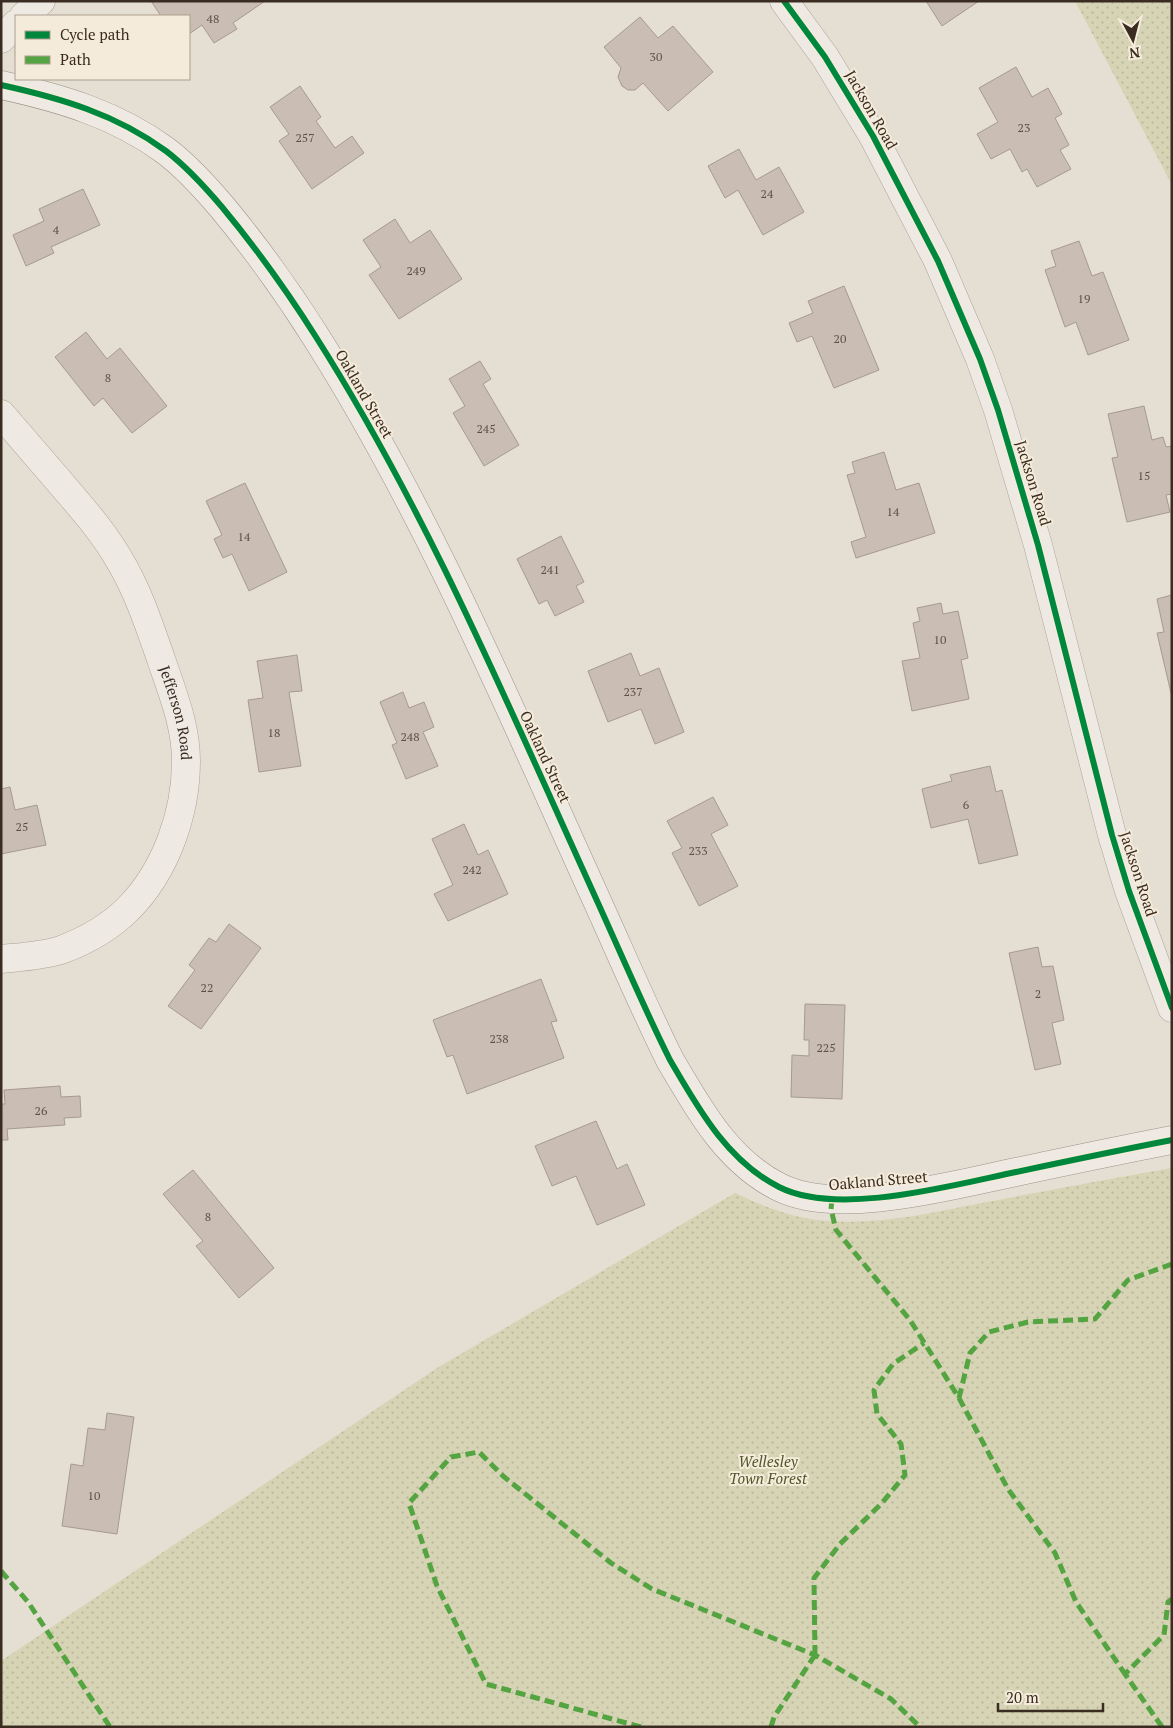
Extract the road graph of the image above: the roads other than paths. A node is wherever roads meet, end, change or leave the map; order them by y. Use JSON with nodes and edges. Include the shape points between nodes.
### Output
{"nodes":[{"id":1,"x":41,"y":1,"type":"edge"},
{"id":2,"x":784,"y":1,"type":"edge"},
{"id":3,"x":25,"y":15,"type":"edge"},
{"id":4,"x":15,"y":25,"type":"edge"},
{"id":5,"x":1,"y":39,"type":"edge"},
{"id":6,"x":1,"y":85,"type":"edge"},
{"id":7,"x":4,"y":421,"type":"edge"},
{"id":8,"x":1,"y":959,"type":"edge"},
{"id":9,"x":1172,"y":1008,"type":"edge"},
{"id":10,"x":1172,"y":1140,"type":"edge"}],
"edges":[{"from":1,"to":3,"type":"street"},
{"from":2,"to":9,"type":"street","name":"Jackson Road","via":[[825,57],[873,136],[938,261],[980,359],[1038,546],[1112,835]]},
{"from":4,"to":5,"type":"street"},
{"from":6,"to":10,"type":"street","name":"Oakland Street","via":[[75,103],[123,125],[166,151],[208,191],[271,268],[373,432],[427,534],[670,1060],[708,1123],[749,1167],[763,1178],[798,1195],[855,1199],[925,1190]]},
{"from":7,"to":8,"type":"street","name":"Jefferson Road","via":[[83,508],[120,562],[150,628],[177,705],[186,760],[180,812],[172,840],[144,892],[106,927],[84,940],[60,950]]}]}
